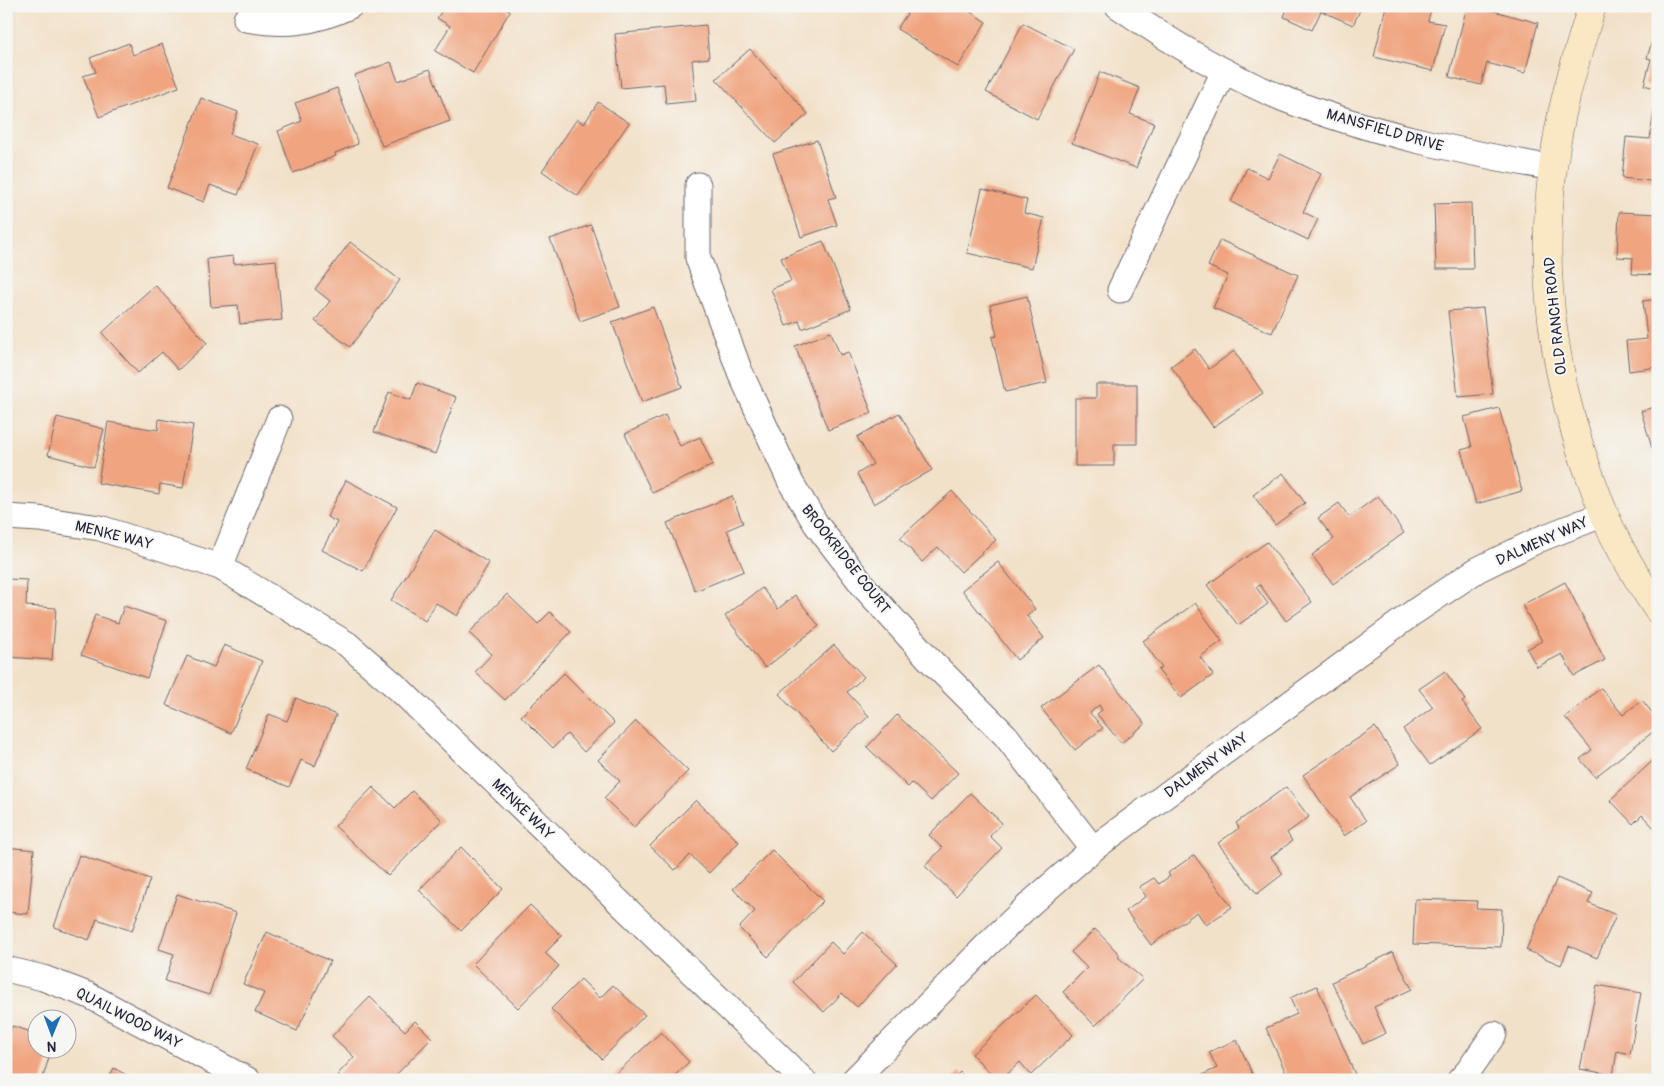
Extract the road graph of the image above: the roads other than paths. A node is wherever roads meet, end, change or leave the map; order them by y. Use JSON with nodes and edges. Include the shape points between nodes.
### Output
{"nodes":[{"id":1,"x":350,"y":6,"type":"edge"},
{"id":2,"x":1118,"y":6,"type":"edge"},
{"id":3,"x":1592,"y":6,"type":"edge"},
{"id":4,"x":246,"y":19,"type":"dead end"},
{"id":5,"x":1224,"y":71,"type":"junction"},
{"id":6,"x":1553,"y":168,"type":"junction"},
{"id":7,"x":698,"y":185,"type":"dead end"},
{"id":8,"x":1120,"y":290,"type":"dead end"},
{"id":9,"x":278,"y":419,"type":"dead end"},
{"id":10,"x":1604,"y":514,"type":"junction"},
{"id":11,"x":6,"y":517,"type":"edge"},
{"id":12,"x":220,"y":567,"type":"junction"},
{"id":13,"x":1658,"y":610,"type":"edge"},
{"id":14,"x":1093,"y":849,"type":"junction"},
{"id":15,"x":6,"y":969,"type":"edge"},
{"id":16,"x":1494,"y":1034,"type":"dead end"},
{"id":17,"x":248,"y":1080,"type":"edge"},
{"id":18,"x":803,"y":1080,"type":"edge"},
{"id":19,"x":854,"y":1080,"type":"edge"},
{"id":20,"x":1460,"y":1080,"type":"edge"}],
"edges":[{"from":1,"to":4,"type":"street","via":[[311,21],[267,23]]},
{"from":2,"to":5,"type":"street","name":"MANSFIELD DRIVE"},
{"from":3,"to":6,"type":"street","name":"OLD RANCH ROAD","via":[[1565,98]]},
{"from":5,"to":6,"type":"street","name":"MANSFIELD DRIVE","via":[[1284,99],[1382,132],[1467,153]]},
{"from":5,"to":8,"type":"street"},
{"from":6,"to":10,"type":"street","name":"OLD RANCH ROAD","via":[[1548,245],[1551,314],[1562,382],[1576,438]]},
{"from":7,"to":14,"type":"street","name":"BROOKRIDGE COURT","via":[[698,258],[740,372],[791,484],[816,524],[865,588],[929,659],[1006,736]]},
{"from":9,"to":12,"type":"street"},
{"from":10,"to":13,"type":"street","name":"OLD RANCH ROAD","via":[[1635,575]]},
{"from":10,"to":14,"type":"street","name":"DALMENY WAY","via":[[1540,539],[1478,570],[1414,612]]},
{"from":11,"to":12,"type":"street","name":"MENKE WAY","via":[[100,528]]},
{"from":12,"to":18,"type":"street","name":"MENKE WAY","via":[[347,644],[394,684]]},
{"from":14,"to":19,"type":"street","name":"DALMENY WAY","via":[[986,946]]},
{"from":15,"to":17,"type":"street","name":"QUAILWOOD WAY","via":[[43,978],[88,995]]},
{"from":16,"to":20,"type":"street"}]}
